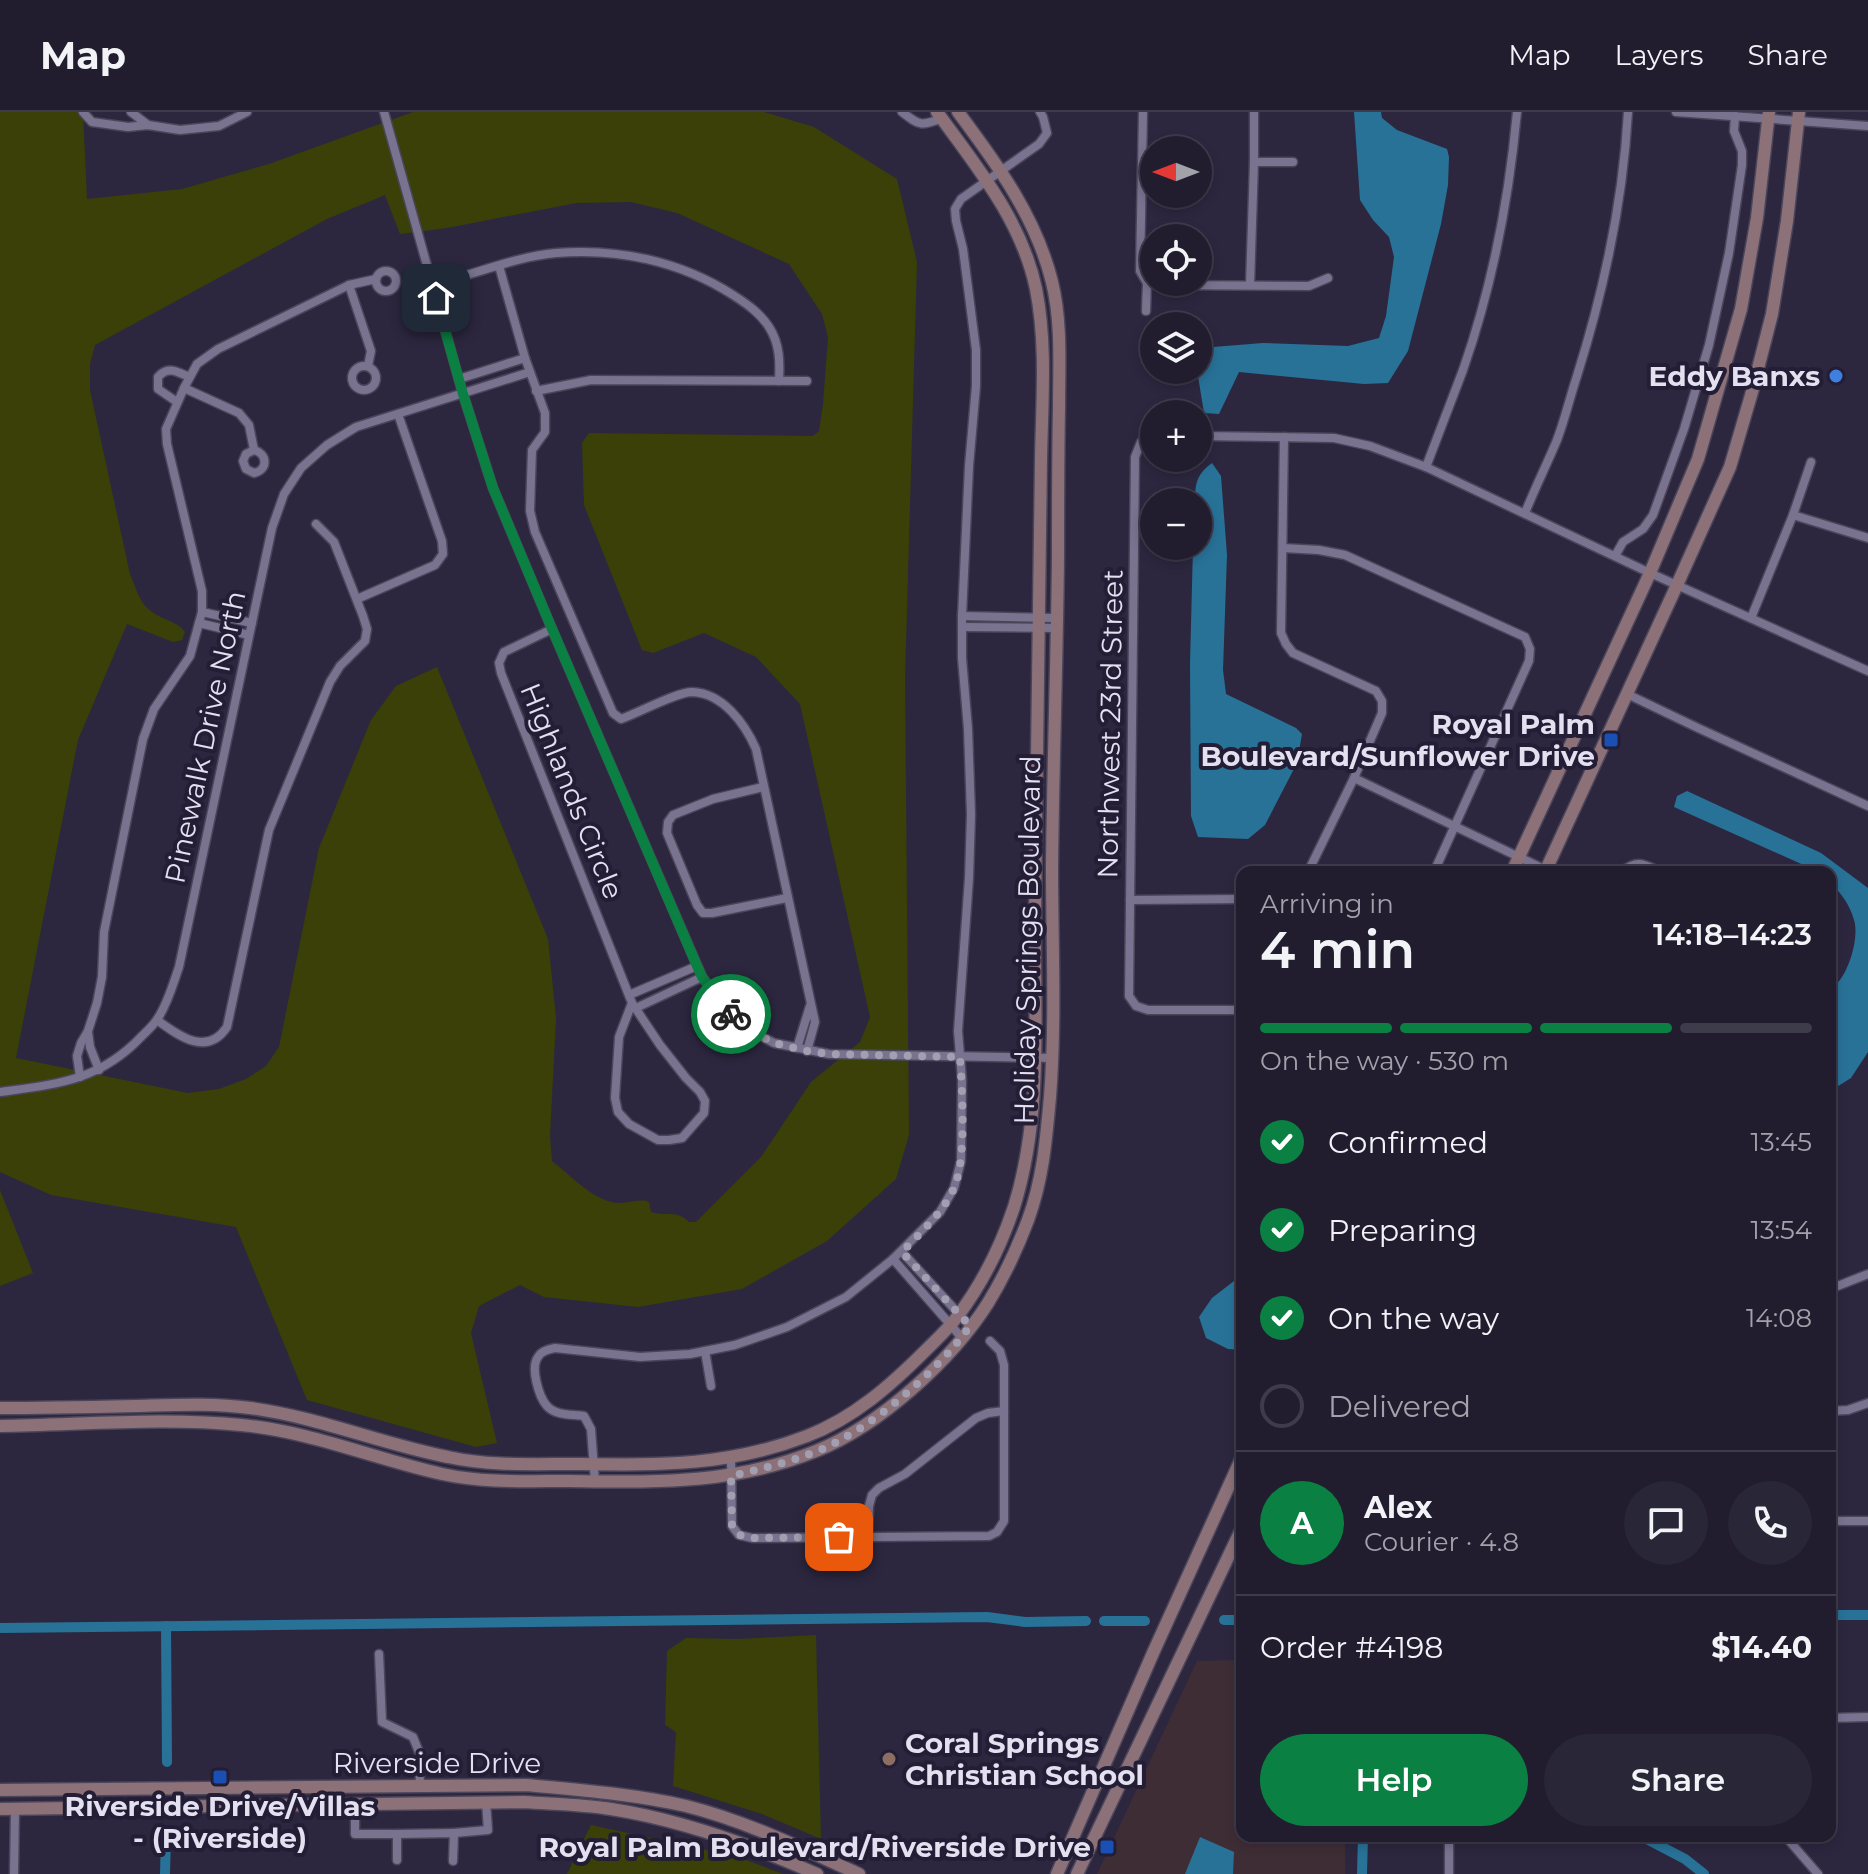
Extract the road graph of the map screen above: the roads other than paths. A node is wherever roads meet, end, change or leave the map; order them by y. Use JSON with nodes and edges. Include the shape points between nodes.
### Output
{"nodes":[{"id":1,"x":83,"y":112,"type":"edge"},
{"id":2,"x":131,"y":112,"type":"edge"},
{"id":3,"x":247,"y":112,"type":"edge"},
{"id":4,"x":384,"y":112,"type":"edge"},
{"id":5,"x":902,"y":112,"type":"edge"},
{"id":6,"x":958,"y":112,"type":"edge"},
{"id":7,"x":1040,"y":112,"type":"edge"},
{"id":8,"x":1143,"y":112,"type":"edge"},
{"id":9,"x":1254,"y":112,"type":"edge"},
{"id":10,"x":1517,"y":112,"type":"edge"},
{"id":11,"x":1628,"y":112,"type":"edge"},
{"id":12,"x":1676,"y":112,"type":"edge"},
{"id":13,"x":940,"y":115,"type":"edge"},
{"id":14,"x":1735,"y":116,"type":"junction"},
{"id":15,"x":1769,"y":116,"type":"edge"},
{"id":16,"x":1799,"y":117,"type":"edge"},
{"id":17,"x":148,"y":125,"type":"junction"},
{"id":18,"x":1868,"y":126,"type":"edge"},
{"id":19,"x":1254,"y":162,"type":"junction"},
{"id":20,"x":1293,"y":162,"type":"dead end"},
{"id":21,"x":1002,"y":170,"type":"junction"},
{"id":22,"x":987,"y":181,"type":"junction"},
{"id":23,"x":1141,"y":224,"type":"edge"},
{"id":24,"x":499,"y":266,"type":"junction"},
{"id":25,"x":460,"y":277,"type":"dead end"},
{"id":26,"x":1328,"y":278,"type":"dead end"},
{"id":27,"x":376,"y":279,"type":"dead end"},
{"id":28,"x":349,"y":285,"type":"junction"},
{"id":29,"x":1212,"y":285,"type":"edge"},
{"id":30,"x":1250,"y":285,"type":"junction"},
{"id":31,"x":1147,"y":296,"type":"edge"},
{"id":32,"x":1146,"y":311,"type":"dead end"},
{"id":33,"x":525,"y":358,"type":"junction"},
{"id":34,"x":368,"y":366,"type":"dead end"},
{"id":35,"x":530,"y":372,"type":"junction"},
{"id":36,"x":189,"y":377,"type":"junction"},
{"id":37,"x":459,"y":379,"type":"junction"},
{"id":38,"x":779,"y":381,"type":"junction"},
{"id":39,"x":807,"y":381,"type":"dead end"},
{"id":40,"x":184,"y":388,"type":"junction"},
{"id":41,"x":536,"y":391,"type":"junction"},
{"id":42,"x":463,"y":394,"type":"junction"},
{"id":43,"x":177,"y":402,"type":"junction"},
{"id":44,"x":398,"y":414,"type":"junction"},
{"id":45,"x":1212,"y":436,"type":"edge"},
{"id":46,"x":1284,"y":437,"type":"junction"},
{"id":47,"x":1140,"y":444,"type":"edge"},
{"id":48,"x":254,"y":450,"type":"dead end"},
{"id":49,"x":1811,"y":462,"type":"dead end"},
{"id":50,"x":1426,"y":467,"type":"junction"},
{"id":51,"x":1525,"y":513,"type":"junction"},
{"id":52,"x":1793,"y":515,"type":"junction"},
{"id":53,"x":316,"y":524,"type":"dead end"},
{"id":54,"x":1868,"y":538,"type":"edge"},
{"id":55,"x":1283,"y":548,"type":"junction"},
{"id":56,"x":1615,"y":556,"type":"junction"},
{"id":57,"x":1650,"y":573,"type":"junction"},
{"id":58,"x":1677,"y":585,"type":"junction"},
{"id":59,"x":357,"y":599,"type":"junction"},
{"id":60,"x":202,"y":612,"type":"junction"},
{"id":61,"x":962,"y":616,"type":"junction"},
{"id":62,"x":1751,"y":618,"type":"junction"},
{"id":63,"x":199,"y":623,"type":"junction"},
{"id":64,"x":252,"y":623,"type":"junction"},
{"id":65,"x":1040,"y":623,"type":"junction"},
{"id":66,"x":1057,"y":623,"type":"junction"},
{"id":67,"x":962,"y":627,"type":"junction"},
{"id":68,"x":552,"y":629,"type":"junction"},
{"id":69,"x":249,"y":635,"type":"junction"},
{"id":70,"x":1868,"y":671,"type":"edge"},
{"id":71,"x":1627,"y":694,"type":"junction"},
{"id":72,"x":1354,"y":778,"type":"junction"},
{"id":73,"x":763,"y":787,"type":"junction"},
{"id":74,"x":1868,"y":806,"type":"edge"},
{"id":75,"x":1455,"y":827,"type":"junction"},
{"id":76,"x":1519,"y":857,"type":"junction"},
{"id":77,"x":1311,"y":866,"type":"edge"},
{"id":78,"x":1437,"y":866,"type":"edge"},
{"id":79,"x":1515,"y":866,"type":"edge"},
{"id":80,"x":1536,"y":866,"type":"edge"},
{"id":81,"x":1547,"y":866,"type":"edge"},
{"id":82,"x":1628,"y":866,"type":"edge"},
{"id":83,"x":1649,"y":866,"type":"edge"},
{"id":84,"x":787,"y":898,"type":"junction"},
{"id":85,"x":1236,"y":899,"type":"edge"},
{"id":86,"x":1130,"y":900,"type":"junction"},
{"id":87,"x":697,"y":966,"type":"junction"},
{"id":88,"x":702,"y":977,"type":"junction"},
{"id":89,"x":632,"y":1002,"type":"junction"},
{"id":90,"x":810,"y":1005,"type":"junction"},
{"id":91,"x":1236,"y":1010,"type":"edge"},
{"id":92,"x":157,"y":1020,"type":"junction"},
{"id":93,"x":88,"y":1031,"type":"junction"},
{"id":94,"x":797,"y":1048,"type":"junction"},
{"id":95,"x":807,"y":1051,"type":"junction"},
{"id":96,"x":960,"y":1057,"type":"junction"},
{"id":97,"x":1036,"y":1058,"type":"junction"},
{"id":98,"x":1053,"y":1058,"type":"junction"},
{"id":99,"x":99,"y":1070,"type":"junction"},
{"id":100,"x":80,"y":1077,"type":"junction"},
{"id":101,"x":0,"y":1092,"type":"edge"},
{"id":102,"x":902,"y":1252,"type":"junction"},
{"id":103,"x":893,"y":1259,"type":"junction"},
{"id":104,"x":1868,"y":1274,"type":"edge"},
{"id":105,"x":1836,"y":1287,"type":"edge"},
{"id":106,"x":959,"y":1314,"type":"junction"},
{"id":107,"x":951,"y":1325,"type":"junction"},
{"id":108,"x":970,"y":1326,"type":"junction"},
{"id":109,"x":962,"y":1338,"type":"junction"},
{"id":110,"x":990,"y":1341,"type":"dead end"},
{"id":111,"x":705,"y":1351,"type":"junction"},
{"id":112,"x":711,"y":1386,"type":"dead end"},
{"id":113,"x":1868,"y":1403,"type":"edge"},
{"id":114,"x":159,"y":1405,"type":"junction"},
{"id":115,"x":0,"y":1408,"type":"edge"},
{"id":116,"x":1004,"y":1411,"type":"junction"},
{"id":117,"x":1836,"y":1411,"type":"edge"},
{"id":118,"x":160,"y":1423,"type":"junction"},
{"id":119,"x":0,"y":1426,"type":"edge"},
{"id":120,"x":731,"y":1458,"type":"junction"},
{"id":121,"x":594,"y":1464,"type":"junction"},
{"id":122,"x":1236,"y":1470,"type":"edge"},
{"id":123,"x":731,"y":1476,"type":"junction"},
{"id":124,"x":595,"y":1482,"type":"junction"},
{"id":125,"x":1836,"y":1521,"type":"edge"},
{"id":126,"x":1868,"y":1521,"type":"edge"},
{"id":127,"x":868,"y":1537,"type":"junction"},
{"id":128,"x":1236,"y":1541,"type":"edge"},
{"id":129,"x":379,"y":1654,"type":"dead end"},
{"id":130,"x":1868,"y":1717,"type":"edge"},
{"id":131,"x":1836,"y":1718,"type":"edge"},
{"id":132,"x":420,"y":1786,"type":"junction"},
{"id":133,"x":38,"y":1790,"type":"junction"},
{"id":134,"x":0,"y":1792,"type":"edge"},
{"id":135,"x":486,"y":1802,"type":"junction"},
{"id":136,"x":355,"y":1804,"type":"junction"},
{"id":137,"x":0,"y":1809,"type":"edge"},
{"id":138,"x":15,"y":1809,"type":"junction"},
{"id":139,"x":454,"y":1833,"type":"junction"},
{"id":140,"x":397,"y":1834,"type":"junction"},
{"id":141,"x":1449,"y":1842,"type":"edge"},
{"id":142,"x":1790,"y":1842,"type":"edge"},
{"id":143,"x":397,"y":1860,"type":"dead end"},
{"id":144,"x":453,"y":1861,"type":"dead end"},
{"id":145,"x":840,"y":1870,"type":"edge"},
{"id":146,"x":14,"y":1874,"type":"edge"},
{"id":147,"x":817,"y":1874,"type":"edge"},
{"id":148,"x":828,"y":1874,"type":"edge"},
{"id":149,"x":859,"y":1874,"type":"edge"},
{"id":150,"x":1057,"y":1874,"type":"edge"},
{"id":151,"x":1077,"y":1874,"type":"edge"},
{"id":152,"x":1449,"y":1874,"type":"edge"},
{"id":153,"x":1818,"y":1874,"type":"edge"}],
"edges":[{"from":1,"to":17,"type":"street","via":[[92,122]]},
{"from":2,"to":17,"type":"street"},
{"from":3,"to":17,"type":"street","via":[[219,126],[180,130]]},
{"from":4,"to":37,"type":"street"},
{"from":5,"to":13,"type":"street","via":[[919,124]]},
{"from":6,"to":21,"type":"street","name":"Holiday Springs Boulevard"},
{"from":7,"to":21,"type":"street","via":[[1047,133]]},
{"from":8,"to":23,"type":"street"},
{"from":9,"to":19,"type":"street"},
{"from":10,"to":50,"type":"street","via":[[1502,224],[1485,296]]},
{"from":11,"to":51,"type":"street","via":[[1618,207],[1596,312],[1558,437]]},
{"from":12,"to":14,"type":"street"},
{"from":13,"to":22,"type":"street","name":"Holiday Springs Boulevard"},
{"from":14,"to":15,"type":"street"},
{"from":14,"to":56,"type":"street","via":[[1742,165],[1709,345],[1653,515]]},
{"from":15,"to":16,"type":"street"},
{"from":15,"to":57,"type":"street","via":[[1741,309],[1698,459]]},
{"from":16,"to":18,"type":"street"},
{"from":16,"to":58,"type":"street","via":[[1772,314],[1752,392],[1730,467]]},
{"from":19,"to":20,"type":"street"},
{"from":19,"to":30,"type":"street"},
{"from":21,"to":22,"type":"street"},
{"from":21,"to":66,"type":"street","name":"Holiday Springs Boulevard","via":[[1037,237],[1053,283],[1059,337]]},
{"from":22,"to":61,"type":"street","via":[[955,209],[976,350]]},
{"from":22,"to":65,"type":"street","name":"Holiday Springs Boulevard","via":[[1021,243],[1036,287],[1042,338]]},
{"from":24,"to":25,"type":"street"},
{"from":24,"to":33,"type":"street"},
{"from":24,"to":38,"type":"street","via":[[528,257],[588,253],[655,260],[686,270],[761,317],[778,347]]},
{"from":26,"to":30,"type":"street","via":[[1309,286]]},
{"from":27,"to":28,"type":"street"},
{"from":28,"to":34,"type":"street","via":[[371,351]]},
{"from":28,"to":36,"type":"street","via":[[218,349]]},
{"from":29,"to":30,"type":"street"},
{"from":31,"to":32,"type":"street"},
{"from":33,"to":35,"type":"street"},
{"from":33,"to":37,"type":"street"},
{"from":35,"to":41,"type":"street"},
{"from":35,"to":42,"type":"street","name":"Pinewalk Drive North"},
{"from":36,"to":40,"type":"street"},
{"from":36,"to":43,"type":"street","via":[[173,370],[158,377],[158,389]]},
{"from":37,"to":42,"type":"street"},
{"from":38,"to":39,"type":"street"},
{"from":38,"to":41,"type":"street","via":[[591,380]]},
{"from":40,"to":43,"type":"street"},
{"from":40,"to":48,"type":"street","via":[[239,413],[249,425]]},
{"from":41,"to":73,"type":"street","via":[[545,413],[545,432],[532,450],[530,511],[535,532],[613,713],[621,719],[692,692],[716,700],[750,736]]},
{"from":42,"to":44,"type":"street","name":"Pinewalk Drive North"},
{"from":42,"to":68,"type":"street","via":[[493,488]]},
{"from":43,"to":60,"type":"street","via":[[166,429],[167,444],[202,591]]},
{"from":44,"to":59,"type":"street","via":[[443,554],[435,565]]},
{"from":44,"to":64,"type":"street","name":"Pinewalk Drive North","via":[[356,427],[301,468],[272,528]]},
{"from":45,"to":46,"type":"street"},
{"from":46,"to":50,"type":"street","via":[[1334,438]]},
{"from":46,"to":55,"type":"street"},
{"from":47,"to":86,"type":"street","name":"Northwest 23rd Street","via":[[1135,457]]},
{"from":49,"to":52,"type":"street"},
{"from":50,"to":51,"type":"street"},
{"from":51,"to":56,"type":"street"},
{"from":52,"to":54,"type":"street"},
{"from":52,"to":62,"type":"street"},
{"from":53,"to":59,"type":"street","via":[[334,542]]},
{"from":55,"to":72,"type":"street","via":[[1281,633],[1286,644],[1293,653],[1376,691],[1382,701],[1382,713]]},
{"from":55,"to":75,"type":"street","via":[[1345,555],[1525,637],[1529,661]]},
{"from":56,"to":57,"type":"street"},
{"from":57,"to":58,"type":"street"},
{"from":57,"to":76,"type":"street"},
{"from":58,"to":62,"type":"street"},
{"from":58,"to":71,"type":"street"},
{"from":59,"to":92,"type":"street","via":[[367,629],[365,641],[330,682],[269,830],[227,1027],[220,1037],[196,1042]]},
{"from":60,"to":63,"type":"street"},
{"from":60,"to":64,"type":"street"},
{"from":61,"to":65,"type":"street"},
{"from":61,"to":67,"type":"street"},
{"from":62,"to":70,"type":"street"},
{"from":63,"to":69,"type":"street"},
{"from":63,"to":93,"type":"street","via":[[190,656],[154,709],[143,739]]},
{"from":64,"to":69,"type":"street","name":"Pinewalk Drive North"},
{"from":65,"to":66,"type":"street"},
{"from":65,"to":67,"type":"street"},
{"from":65,"to":97,"type":"street","name":"Holiday Springs Boulevard"},
{"from":66,"to":98,"type":"street","name":"Holiday Springs Boulevard"},
{"from":67,"to":96,"type":"street","via":[[971,814]]},
{"from":68,"to":87,"type":"street"},
{"from":68,"to":89,"type":"street","name":"Highlands Circle","via":[[504,652],[501,673]]},
{"from":69,"to":92,"type":"street","name":"Pinewalk Drive North","via":[[179,967]]},
{"from":71,"to":74,"type":"street"},
{"from":71,"to":81,"type":"street"},
{"from":72,"to":75,"type":"street"},
{"from":72,"to":77,"type":"street"},
{"from":73,"to":84,"type":"street"},
{"from":73,"to":84,"type":"street","via":[[673,815],[667,833],[703,913]]},
{"from":75,"to":76,"type":"street"},
{"from":75,"to":78,"type":"street"},
{"from":76,"to":79,"type":"street"},
{"from":76,"to":80,"type":"street"},
{"from":82,"to":83,"type":"street"},
{"from":84,"to":90,"type":"street"},
{"from":85,"to":86,"type":"street"},
{"from":86,"to":91,"type":"street","name":"Northwest 23rd Street","via":[[1129,996],[1136,1006]]},
{"from":87,"to":88,"type":"street"},
{"from":87,"to":89,"type":"street"},
{"from":88,"to":89,"type":"street"},
{"from":88,"to":94,"type":"street","via":[[749,1030]]},
{"from":89,"to":89,"type":"street","name":"Highlands Circle","via":[[705,1101],[704,1113],[682,1138],[658,1140],[618,1112],[619,1037]]},
{"from":90,"to":94,"type":"street"},
{"from":90,"to":95,"type":"street","via":[[815,1022]]},
{"from":92,"to":99,"type":"street","name":"Pinewalk Drive North"},
{"from":93,"to":99,"type":"street"},
{"from":93,"to":100,"type":"street","via":[[77,1056]]},
{"from":94,"to":95,"type":"street"},
{"from":95,"to":96,"type":"street"},
{"from":96,"to":97,"type":"street"},
{"from":96,"to":102,"type":"street","via":[[961,1161],[954,1188],[940,1212]]},
{"from":97,"to":98,"type":"street"},
{"from":97,"to":106,"type":"street","name":"Holiday Springs Boulevard","via":[[1028,1157],[1013,1210],[994,1258]]},
{"from":98,"to":108,"type":"street","name":"Holiday Springs Boulevard","via":[[1045,1161],[1029,1216],[1009,1266]]},
{"from":99,"to":100,"type":"street","name":"Pinewalk Drive North"},
{"from":100,"to":101,"type":"street","name":"Pinewalk Drive North"},
{"from":102,"to":103,"type":"street"},
{"from":102,"to":106,"type":"street"},
{"from":103,"to":107,"type":"street"},
{"from":103,"to":111,"type":"street","via":[[846,1297],[787,1327]]},
{"from":104,"to":105,"type":"street"},
{"from":106,"to":107,"type":"street","name":"Holiday Springs Boulevard"},
{"from":106,"to":108,"type":"street"},
{"from":107,"to":109,"type":"street"},
{"from":107,"to":120,"type":"street","name":"Holiday Springs Boulevard","via":[[851,1414],[778,1447]]},
{"from":108,"to":109,"type":"street","name":"Holiday Springs Boulevard"},
{"from":109,"to":123,"type":"street","name":"Holiday Springs Boulevard","via":[[919,1382],[860,1429],[783,1464]]},
{"from":110,"to":116,"type":"street","via":[[1004,1365]]},
{"from":111,"to":112,"type":"street"},
{"from":111,"to":121,"type":"street","via":[[640,1357],[555,1348],[538,1357],[534,1369],[541,1396],[557,1413],[584,1416],[591,1429]]},
{"from":113,"to":117,"type":"street"},
{"from":114,"to":115,"type":"street","name":"Holiday Springs Boulevard"},
{"from":114,"to":118,"type":"street"},
{"from":114,"to":121,"type":"street","name":"Holiday Springs Boulevard","via":[[246,1408],[298,1417],[455,1459]]},
{"from":116,"to":127,"type":"street","via":[[976,1418],[879,1488],[869,1506]]},
{"from":116,"to":127,"type":"street","via":[[1004,1521],[997,1532]]},
{"from":118,"to":119,"type":"street","name":"Holiday Springs Boulevard"},
{"from":118,"to":124,"type":"street","name":"Holiday Springs Boulevard","via":[[244,1425],[294,1434],[452,1476]]},
{"from":120,"to":121,"type":"street","name":"Holiday Springs Boulevard","via":[[690,1464]]},
{"from":120,"to":123,"type":"street"},
{"from":121,"to":124,"type":"street"},
{"from":122,"to":150,"type":"street"},
{"from":123,"to":124,"type":"street","name":"Holiday Springs Boulevard"},
{"from":123,"to":127,"type":"street","via":[[732,1526],[739,1535]]},
{"from":125,"to":126,"type":"street"},
{"from":128,"to":151,"type":"street"},
{"from":129,"to":132,"type":"street","via":[[382,1722],[413,1737]]},
{"from":130,"to":131,"type":"street"},
{"from":132,"to":133,"type":"street","name":"Riverside Drive"},
{"from":132,"to":145,"type":"street","name":"Riverside Drive","via":[[526,1785],[686,1806],[729,1819]]},
{"from":133,"to":134,"type":"street","name":"Riverside Drive"},
{"from":133,"to":138,"type":"street"},
{"from":134,"to":138,"type":"street"},
{"from":135,"to":136,"type":"street","name":"Riverside Drive"},
{"from":135,"to":139,"type":"street","via":[[488,1830]]},
{"from":135,"to":147,"type":"street","name":"Riverside Drive","via":[[621,1810],[725,1837]]},
{"from":136,"to":138,"type":"street","name":"Riverside Drive"},
{"from":136,"to":140,"type":"street","via":[[355,1834]]},
{"from":137,"to":138,"type":"street","name":"Riverside Drive"},
{"from":138,"to":146,"type":"street"},
{"from":139,"to":140,"type":"street"},
{"from":139,"to":144,"type":"street"},
{"from":140,"to":143,"type":"street"},
{"from":141,"to":152,"type":"street"},
{"from":142,"to":153,"type":"street"},
{"from":145,"to":148,"type":"street"},
{"from":145,"to":149,"type":"street","name":"Riverside Drive"}]}
